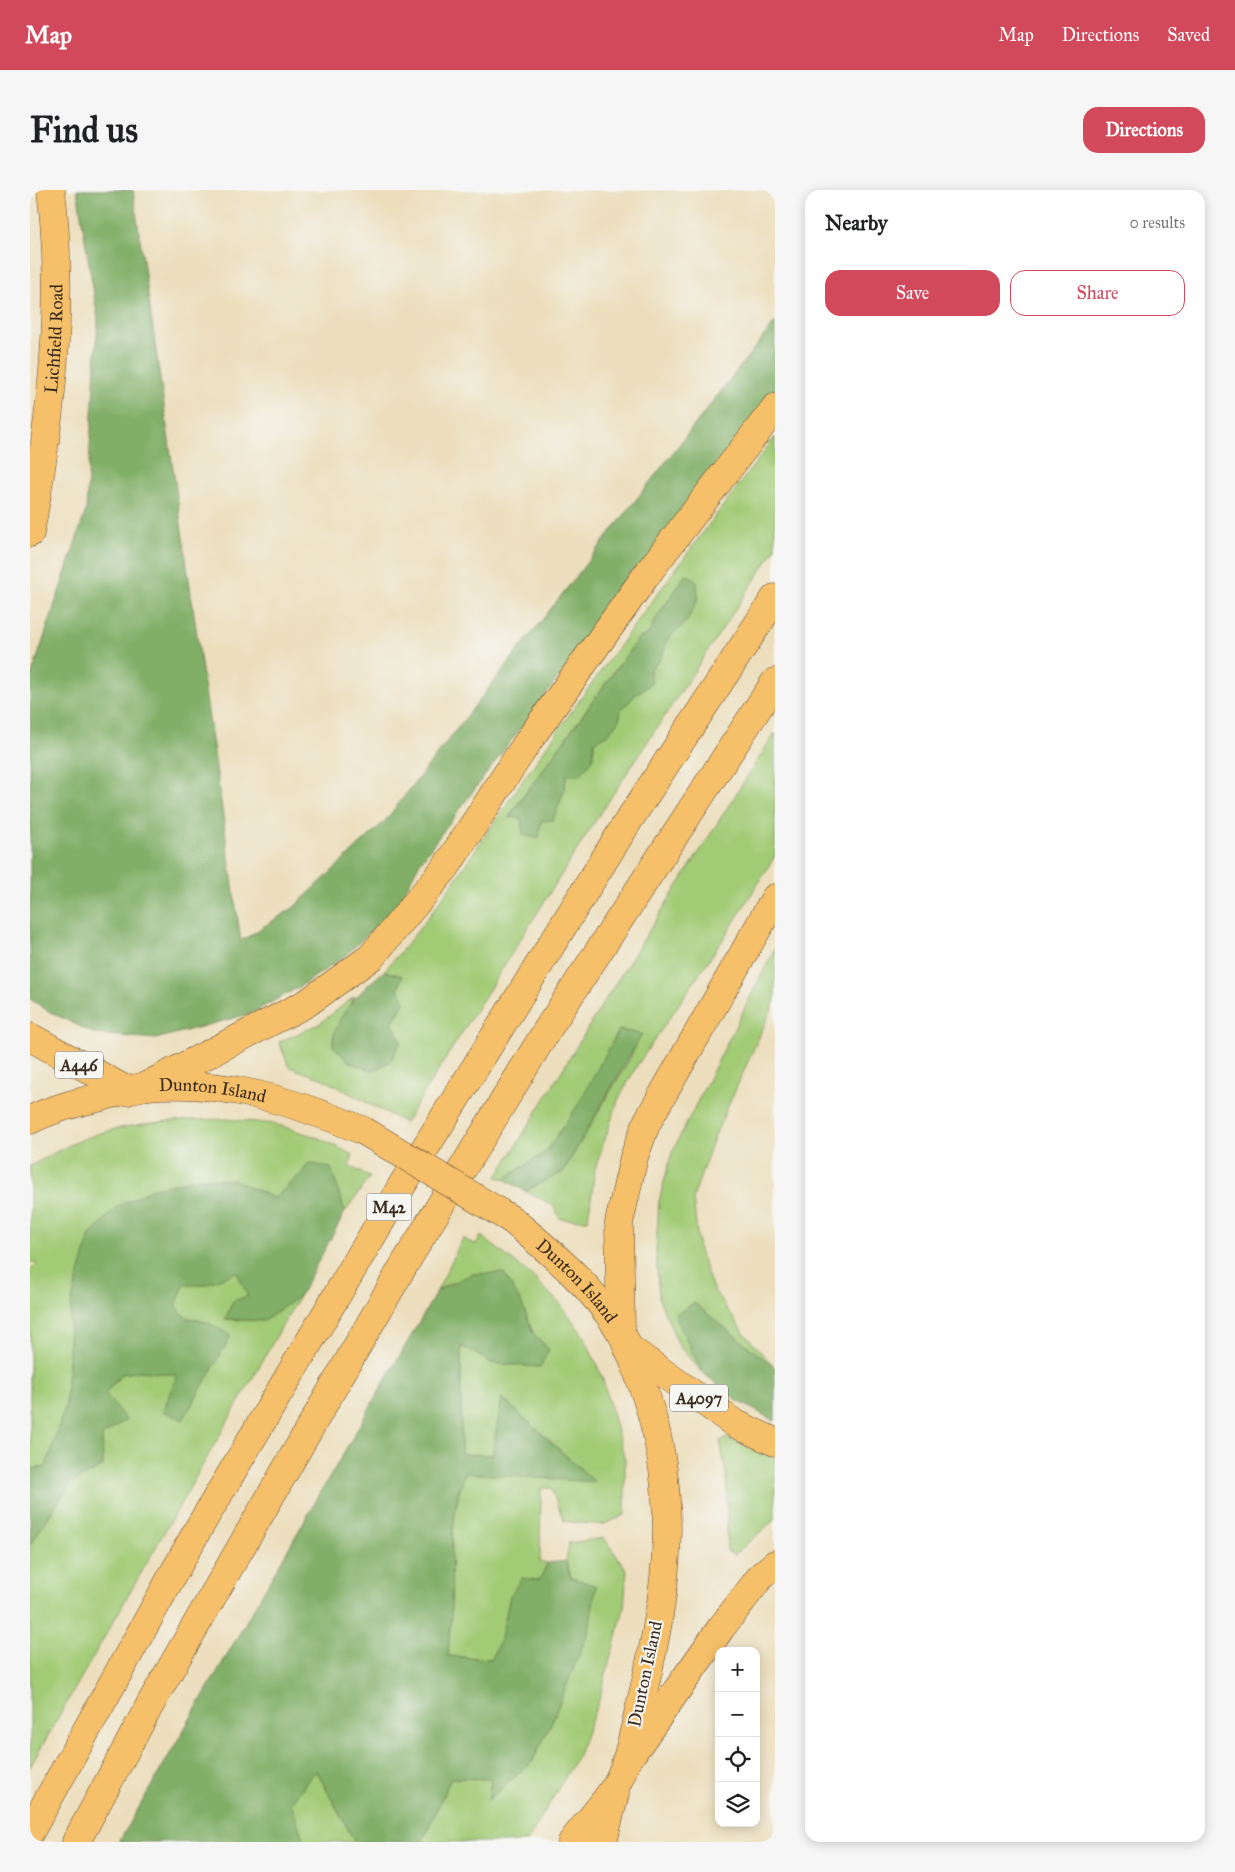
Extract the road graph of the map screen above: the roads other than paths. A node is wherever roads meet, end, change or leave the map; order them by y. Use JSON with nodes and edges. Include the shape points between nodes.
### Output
{"nodes":[{"id":1,"x":51,"y":196,"type":"edge"},
{"id":2,"x":775,"y":408,"type":"edge"},
{"id":3,"x":30,"y":533,"type":"edge"},
{"id":4,"x":775,"y":598,"type":"edge"},
{"id":5,"x":775,"y":682,"type":"edge"},
{"id":6,"x":775,"y":898,"type":"edge"},
{"id":7,"x":30,"y":1037,"type":"edge"},
{"id":8,"x":137,"y":1088,"type":"junction"},
{"id":9,"x":30,"y":1120,"type":"edge"},
{"id":10,"x":624,"y":1340,"type":"junction"},
{"id":11,"x":775,"y":1442,"type":"edge"},
{"id":12,"x":775,"y":1564,"type":"edge"},
{"id":13,"x":620,"y":1776,"type":"junction"},
{"id":14,"x":30,"y":1832,"type":"edge"},
{"id":15,"x":76,"y":1842,"type":"edge"},
{"id":16,"x":572,"y":1842,"type":"edge"},
{"id":17,"x":604,"y":1842,"type":"edge"}],
"edges":[{"from":1,"to":3,"type":"main road","name":"Lichfield Road","via":[[55,350],[51,407]]},
{"from":2,"to":8,"type":"main road","via":[[644,578],[529,740],[446,867],[371,956],[307,1003]]},
{"from":4,"to":14,"type":"main road","number":"M42","via":[[627,823],[404,1182],[197,1530]]},
{"from":5,"to":15,"type":"main road","number":"M42","via":[[548,1030],[404,1265],[152,1700]]},
{"from":6,"to":10,"type":"main road","via":[[647,1122],[634,1156],[619,1223]]},
{"from":7,"to":8,"type":"main road","number":"A446"},
{"from":8,"to":9,"type":"main road","name":"Dunton Island","via":[[82,1101]]},
{"from":8,"to":10,"type":"main road","name":"Dunton Island","bridge":true,"via":[[193,1086],[244,1091],[307,1108],[364,1131],[512,1220],[582,1283]]},
{"from":10,"to":11,"type":"main road","number":"A4097","via":[[734,1423]]},
{"from":10,"to":13,"type":"main road","name":"Dunton Island","via":[[654,1418],[662,1460],[668,1534],[667,1567],[644,1687]]},
{"from":12,"to":13,"type":"main road","via":[[761,1576],[720,1628]]},
{"from":13,"to":16,"type":"main road","name":"Dunton Island"},
{"from":13,"to":17,"type":"main road"}]}
